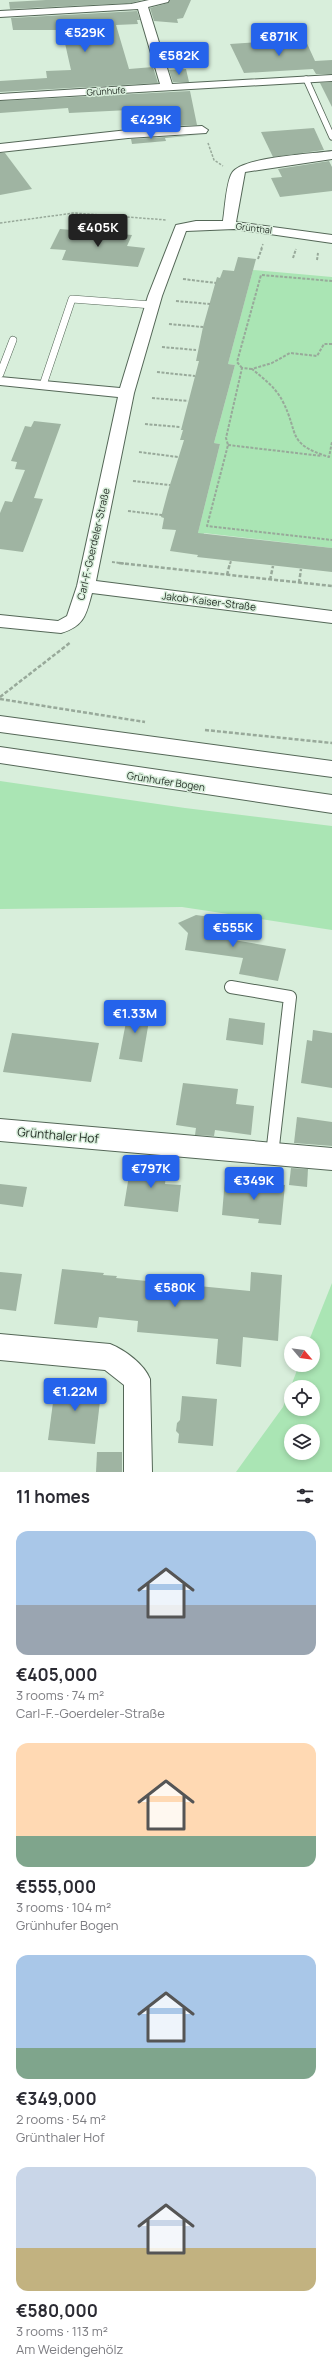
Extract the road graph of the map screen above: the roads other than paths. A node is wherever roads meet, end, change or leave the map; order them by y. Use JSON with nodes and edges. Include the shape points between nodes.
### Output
{"nodes":[{"id":1,"x":164,"y":0,"type":"edge"},
{"id":2,"x":142,"y":6,"type":"junction"},
{"id":3,"x":0,"y":14,"type":"edge"},
{"id":4,"x":332,"y":78,"type":"edge"},
{"id":5,"x":306,"y":79,"type":"junction"},
{"id":6,"x":166,"y":87,"type":"junction"},
{"id":7,"x":0,"y":97,"type":"edge"},
{"id":8,"x":202,"y":130,"type":"dead end"},
{"id":9,"x":332,"y":137,"type":"edge"},
{"id":10,"x":0,"y":148,"type":"edge"},
{"id":11,"x":332,"y":156,"type":"edge"},
{"id":12,"x":229,"y":225,"type":"junction"},
{"id":13,"x":178,"y":232,"type":"joint"},
{"id":14,"x":332,"y":239,"type":"edge"},
{"id":15,"x":152,"y":305,"type":"junction"},
{"id":16,"x":13,"y":340,"type":"dead end"},
{"id":17,"x":0,"y":374,"type":"edge"},
{"id":18,"x":0,"y":381,"type":"edge"},
{"id":19,"x":43,"y":385,"type":"junction"},
{"id":20,"x":126,"y":393,"type":"junction"},
{"id":21,"x":86,"y":586,"type":"junction"},
{"id":22,"x":332,"y":617,"type":"edge"},
{"id":23,"x":0,"y":621,"type":"edge"},
{"id":24,"x":0,"y":724,"type":"edge"},
{"id":25,"x":0,"y":756,"type":"edge"},
{"id":26,"x":332,"y":769,"type":"edge"},
{"id":27,"x":332,"y":804,"type":"edge"},
{"id":28,"x":231,"y":987,"type":"dead end"},
{"id":29,"x":0,"y":1130,"type":"edge"},
{"id":30,"x":272,"y":1156,"type":"junction"},
{"id":31,"x":332,"y":1160,"type":"edge"},
{"id":32,"x":0,"y":1347,"type":"edge"},
{"id":33,"x":138,"y":1472,"type":"edge"}],
"edges":[{"from":1,"to":2,"type":"street"},
{"from":2,"to":3,"type":"street"},
{"from":2,"to":6,"type":"street"},
{"from":4,"to":5,"type":"street","name":"Grünhufe"},
{"from":5,"to":6,"type":"street","name":"Grünhufe"},
{"from":5,"to":9,"type":"lane"},
{"from":6,"to":7,"type":"street","name":"Grünhufe"},
{"from":8,"to":10,"type":"street","via":[[128,134]]},
{"from":11,"to":12,"type":"street","via":[[254,165],[241,169],[237,174]]},
{"from":12,"to":13,"type":"street","name":"Grünthal","via":[[194,224],[181,228]]},
{"from":12,"to":14,"type":"street","name":"Grünthal"},
{"from":13,"to":15,"type":"street","name":"Carl-F.-Goerdeler-Straße"},
{"from":15,"to":19,"type":"lane","via":[[72,299]]},
{"from":15,"to":20,"type":"street","name":"Carl-F.-Goerdeler-Straße"},
{"from":16,"to":17,"type":"lane"},
{"from":18,"to":19,"type":"street"},
{"from":19,"to":20,"type":"street"},
{"from":20,"to":21,"type":"street","name":"Carl-F.-Goerdeler-Straße"},
{"from":21,"to":22,"type":"street","name":"Jakob-Kaiser-Straße"},
{"from":21,"to":23,"type":"street","name":"Carl-F.-Goerdeler-Straße","via":[[75,619],[61,627]]},
{"from":24,"to":26,"type":"main road"},
{"from":25,"to":27,"type":"main road","name":"Grünhufer Bogen"},
{"from":28,"to":30,"type":"lane","via":[[290,997]]},
{"from":29,"to":30,"type":"street","name":"Grünthaler Hof"},
{"from":30,"to":31,"type":"street","name":"Grünthaler Hof"},
{"from":32,"to":33,"type":"street","via":[[110,1357],[138,1379]]}]}
